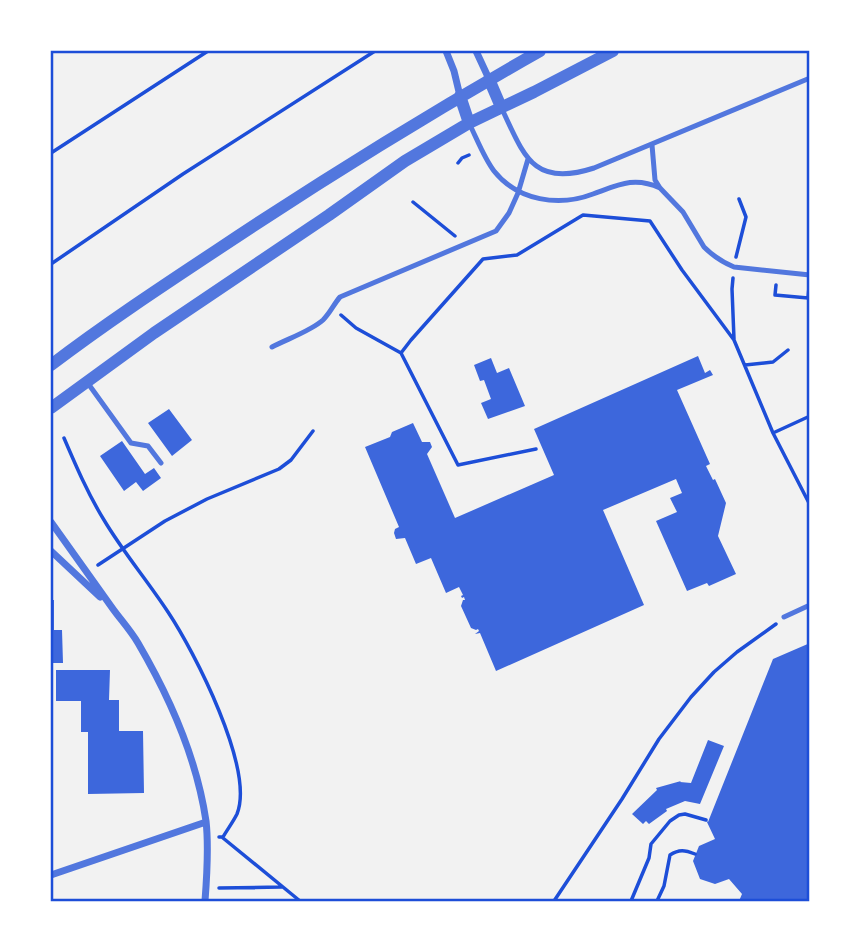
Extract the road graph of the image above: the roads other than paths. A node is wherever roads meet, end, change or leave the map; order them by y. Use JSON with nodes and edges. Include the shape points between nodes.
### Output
{"nodes":[{"id":1,"x":446,"y":51,"type":"edge"},
{"id":2,"x":476,"y":51,"type":"edge"},
{"id":3,"x":540,"y":51,"type":"edge"},
{"id":4,"x":613,"y":51,"type":"edge"},
{"id":5,"x":810,"y":78,"type":"edge"},
{"id":6,"x":489,"y":79,"type":"junction"},
{"id":7,"x":460,"y":96,"type":"junction"},
{"id":8,"x":501,"y":107,"type":"junction"},
{"id":9,"x":469,"y":123,"type":"junction"},
{"id":10,"x":652,"y":145,"type":"junction"},
{"id":11,"x":528,"y":159,"type":"junction"},
{"id":12,"x":660,"y":188,"type":"junction"},
{"id":13,"x":518,"y":193,"type":"junction"},
{"id":14,"x":810,"y":276,"type":"edge"},
{"id":15,"x":272,"y":347,"type":"dead end"},
{"id":16,"x":51,"y":365,"type":"edge"},
{"id":17,"x":87,"y":382,"type":"junction"},
{"id":18,"x":51,"y":408,"type":"edge"},
{"id":19,"x":161,"y":463,"type":"dead end"},
{"id":20,"x":51,"y":522,"type":"edge"},
{"id":21,"x":51,"y":551,"type":"edge"},
{"id":22,"x":810,"y":605,"type":"edge"},
{"id":23,"x":113,"y":610,"type":"junction"},
{"id":24,"x":784,"y":617,"type":"road end"},
{"id":25,"x":206,"y":822,"type":"junction"},
{"id":26,"x":51,"y":875,"type":"edge"},
{"id":27,"x":205,"y":901,"type":"edge"}],
"edges":[{"from":1,"to":7,"type":"street"},
{"from":2,"to":6,"type":"street"},
{"from":3,"to":6,"type":"street"},
{"from":4,"to":8,"type":"street"},
{"from":5,"to":10,"type":"lane"},
{"from":6,"to":7,"type":"street"},
{"from":6,"to":8,"type":"street"},
{"from":7,"to":9,"type":"street"},
{"from":7,"to":16,"type":"street","via":[[268,216]]},
{"from":8,"to":9,"type":"street"},
{"from":8,"to":11,"type":"lane"},
{"from":9,"to":13,"type":"lane","via":[[493,170]]},
{"from":9,"to":17,"type":"street","via":[[404,161]]},
{"from":10,"to":11,"type":"lane","via":[[572,175],[554,175]]},
{"from":10,"to":12,"type":"lane"},
{"from":11,"to":13,"type":"lane"},
{"from":12,"to":13,"type":"lane","via":[[626,182],[560,201]]},
{"from":12,"to":14,"type":"lane","via":[[715,257],[734,267]]},
{"from":13,"to":15,"type":"lane","via":[[496,231],[340,297],[320,323]]},
{"from":17,"to":18,"type":"street"},
{"from":17,"to":19,"type":"lane","via":[[131,443],[148,446]]},
{"from":20,"to":23,"type":"street"},
{"from":21,"to":23,"type":"street"},
{"from":22,"to":24,"type":"lane"},
{"from":23,"to":25,"type":"street","via":[[137,641],[174,714]]},
{"from":25,"to":26,"type":"street"},
{"from":25,"to":27,"type":"street"}]}
